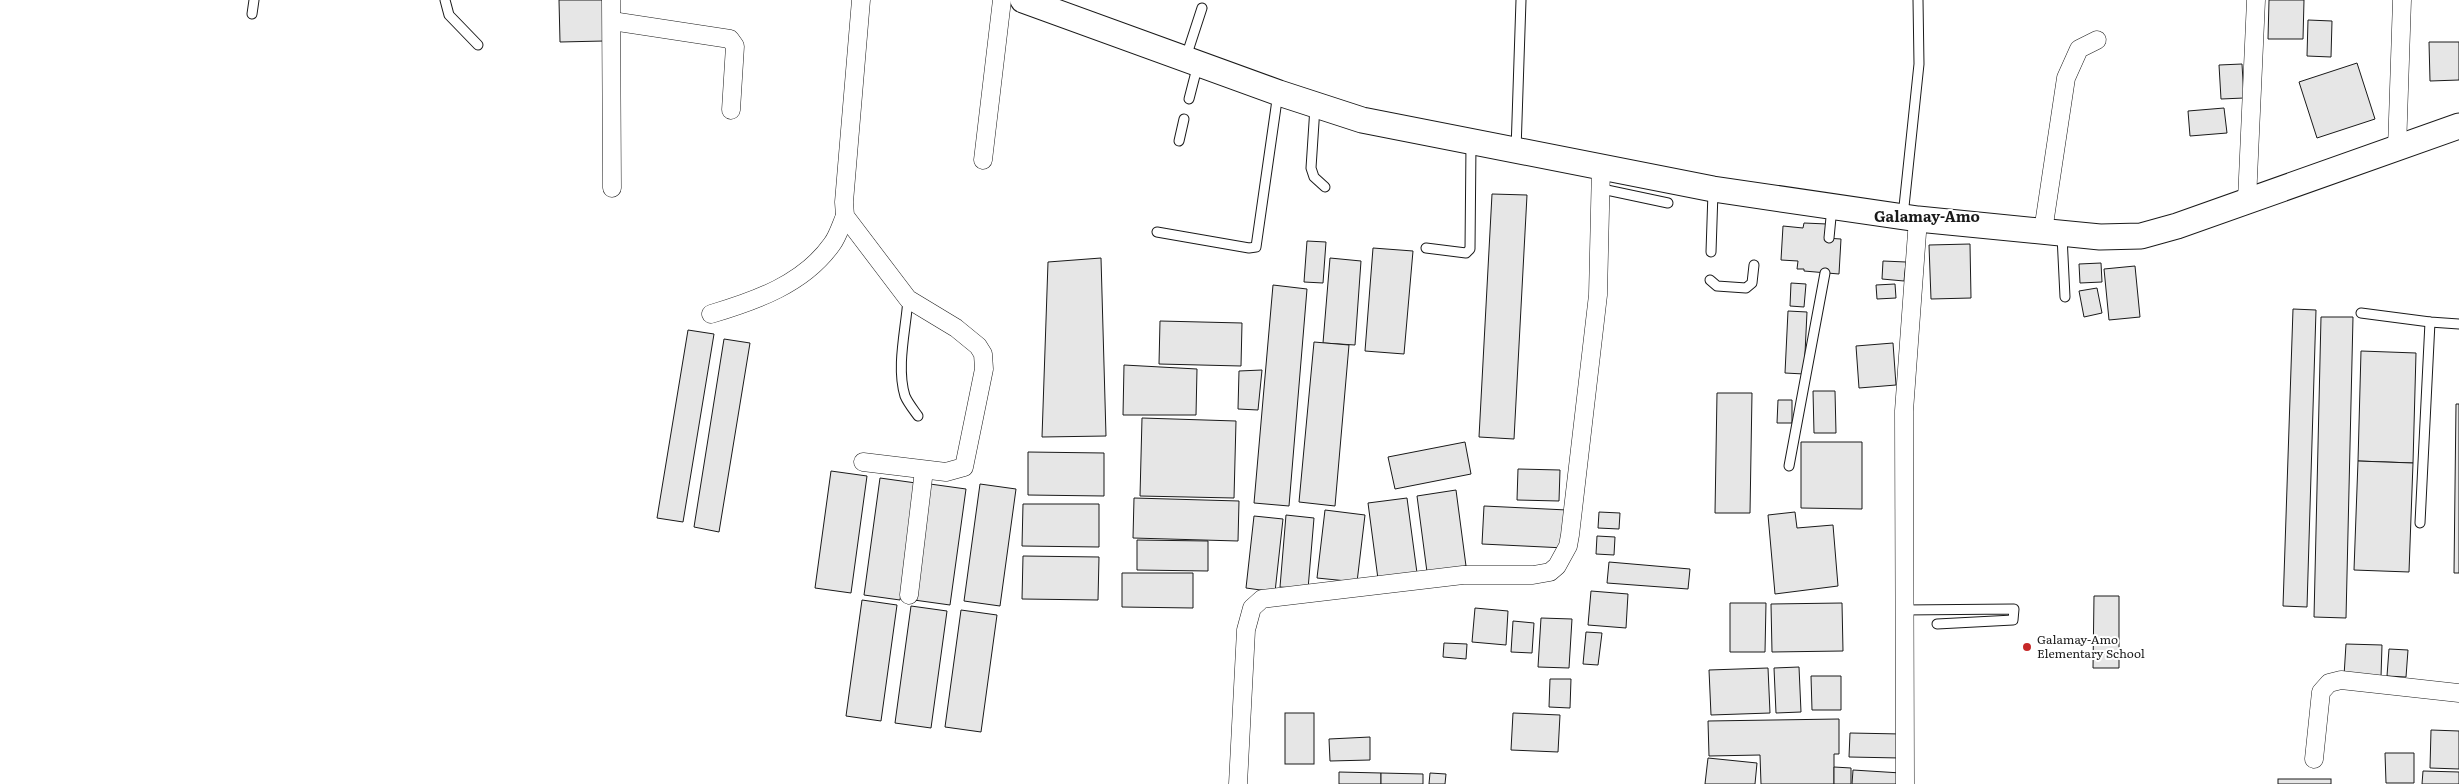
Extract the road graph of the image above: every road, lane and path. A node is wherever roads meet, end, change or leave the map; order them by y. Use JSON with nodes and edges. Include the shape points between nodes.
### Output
{"nodes":[{"id":1,"x":254,"y":0,"type":"edge"},
{"id":2,"x":445,"y":0,"type":"edge"},
{"id":3,"x":611,"y":0,"type":"edge"},
{"id":4,"x":861,"y":0,"type":"edge"},
{"id":5,"x":1002,"y":0,"type":"edge"},
{"id":6,"x":1023,"y":0,"type":"edge"},
{"id":7,"x":1521,"y":0,"type":"edge"},
{"id":8,"x":1918,"y":0,"type":"edge"},
{"id":9,"x":2256,"y":0,"type":"edge"},
{"id":10,"x":2402,"y":0,"type":"edge"},
{"id":11,"x":1202,"y":8,"type":"dead end"},
{"id":12,"x":252,"y":14,"type":"dead end"},
{"id":13,"x":612,"y":21,"type":"junction"},
{"id":14,"x":2097,"y":40,"type":"dead end"},
{"id":15,"x":478,"y":45,"type":"dead end"},
{"id":16,"x":1192,"y":62,"type":"junction"},
{"id":17,"x":1278,"y":93,"type":"junction"},
{"id":18,"x":1189,"y":99,"type":"dead end"},
{"id":19,"x":1315,"y":105,"type":"junction"},
{"id":20,"x":731,"y":110,"type":"dead end"},
{"id":21,"x":1184,"y":120,"type":"dead end"},
{"id":22,"x":2459,"y":126,"type":"edge"},
{"id":23,"x":1179,"y":141,"type":"dead end"},
{"id":24,"x":1471,"y":141,"type":"junction"},
{"id":25,"x":2397,"y":149,"type":"junction"},
{"id":26,"x":1516,"y":150,"type":"junction"},
{"id":27,"x":983,"y":160,"type":"dead end"},
{"id":28,"x":1602,"y":178,"type":"junction"},
{"id":29,"x":1325,"y":187,"type":"dead end"},
{"id":30,"x":612,"y":188,"type":"dead end"},
{"id":31,"x":1713,"y":189,"type":"junction"},
{"id":32,"x":2247,"y":200,"type":"junction"},
{"id":33,"x":1668,"y":203,"type":"dead end"},
{"id":34,"x":1832,"y":207,"type":"junction"},
{"id":35,"x":845,"y":216,"type":"junction"},
{"id":36,"x":1911,"y":218,"type":"junction"},
{"id":37,"x":1158,"y":232,"type":"dead end"},
{"id":38,"x":2053,"y":232,"type":"junction"},
{"id":39,"x":1829,"y":238,"type":"dead end"},
{"id":40,"x":1426,"y":248,"type":"dead end"},
{"id":41,"x":1711,"y":252,"type":"dead end"},
{"id":42,"x":1754,"y":265,"type":"dead end"},
{"id":43,"x":1825,"y":273,"type":"dead end"},
{"id":44,"x":1710,"y":280,"type":"dead end"},
{"id":45,"x":2065,"y":297,"type":"dead end"},
{"id":46,"x":908,"y":299,"type":"junction"},
{"id":47,"x":2361,"y":313,"type":"dead end"},
{"id":48,"x":711,"y":314,"type":"dead end"},
{"id":49,"x":2430,"y":322,"type":"junction"},
{"id":50,"x":2459,"y":324,"type":"edge"},
{"id":51,"x":918,"y":416,"type":"dead end"},
{"id":52,"x":863,"y":462,"type":"dead end"},
{"id":53,"x":1789,"y":466,"type":"dead end"},
{"id":54,"x":924,"y":470,"type":"junction"},
{"id":55,"x":2420,"y":523,"type":"dead end"},
{"id":56,"x":909,"y":595,"type":"dead end"},
{"id":57,"x":1903,"y":610,"type":"junction"},
{"id":58,"x":1938,"y":624,"type":"dead end"},
{"id":59,"x":2459,"y":693,"type":"edge"},
{"id":60,"x":2314,"y":759,"type":"dead end"},
{"id":61,"x":1238,"y":784,"type":"edge"},
{"id":62,"x":1905,"y":784,"type":"edge"}],
"edges":[{"from":1,"to":12,"type":"lane"},
{"from":2,"to":15,"type":"lane","via":[[449,15]]},
{"from":3,"to":13,"type":"street"},
{"from":4,"to":35,"type":"street"},
{"from":5,"to":27,"type":"street"},
{"from":6,"to":16,"type":"street"},
{"from":7,"to":26,"type":"lane"},
{"from":8,"to":36,"type":"lane","via":[[1919,64]]},
{"from":9,"to":32,"type":"street"},
{"from":10,"to":25,"type":"street"},
{"from":11,"to":16,"type":"lane"},
{"from":13,"to":20,"type":"street","via":[[730,39],[735,46]]},
{"from":13,"to":30,"type":"street"},
{"from":14,"to":38,"type":"street","via":[[2079,49],[2066,78]]},
{"from":16,"to":17,"type":"street"},
{"from":16,"to":18,"type":"lane"},
{"from":17,"to":19,"type":"street"},
{"from":17,"to":37,"type":"lane","via":[[1256,247]]},
{"from":19,"to":24,"type":"street","via":[[1362,120]]},
{"from":19,"to":29,"type":"lane","via":[[1311,168],[1314,178]]},
{"from":21,"to":23,"type":"lane"},
{"from":22,"to":25,"type":"street"},
{"from":24,"to":26,"type":"street"},
{"from":24,"to":40,"type":"lane","via":[[1470,249],[1466,253]]},
{"from":25,"to":32,"type":"street"},
{"from":26,"to":28,"type":"street"},
{"from":28,"to":31,"type":"street"},
{"from":28,"to":33,"type":"lane"},
{"from":28,"to":61,"type":"street","via":[[1598,295],[1570,535],[1557,566],[1550,572],[1533,575],[1463,575],[1262,599],[1252,608],[1246,630]]},
{"from":31,"to":34,"type":"street"},
{"from":31,"to":41,"type":"lane"},
{"from":32,"to":38,"type":"street","via":[[2141,236],[2100,237]]},
{"from":34,"to":36,"type":"street"},
{"from":34,"to":39,"type":"lane"},
{"from":35,"to":46,"type":"street"},
{"from":35,"to":48,"type":"street","via":[[832,244],[802,275],[752,302]]},
{"from":36,"to":38,"type":"street"},
{"from":36,"to":57,"type":"street","via":[[1904,412]]},
{"from":38,"to":45,"type":"lane"},
{"from":42,"to":44,"type":"lane","via":[[1752,283],[1746,288],[1717,286]]},
{"from":43,"to":53,"type":"lane"},
{"from":46,"to":51,"type":"lane","via":[[903,387],[906,399]]},
{"from":46,"to":54,"type":"street","via":[[956,328],[983,354],[984,369],[964,466],[946,472]]},
{"from":47,"to":49,"type":"lane"},
{"from":49,"to":50,"type":"lane"},
{"from":49,"to":55,"type":"lane"},
{"from":52,"to":54,"type":"street"},
{"from":54,"to":56,"type":"street"},
{"from":57,"to":58,"type":"lane","via":[[2014,609],[2013,620]]},
{"from":57,"to":62,"type":"street"},
{"from":59,"to":60,"type":"street","via":[[2342,680],[2330,683],[2321,692]]}]}
